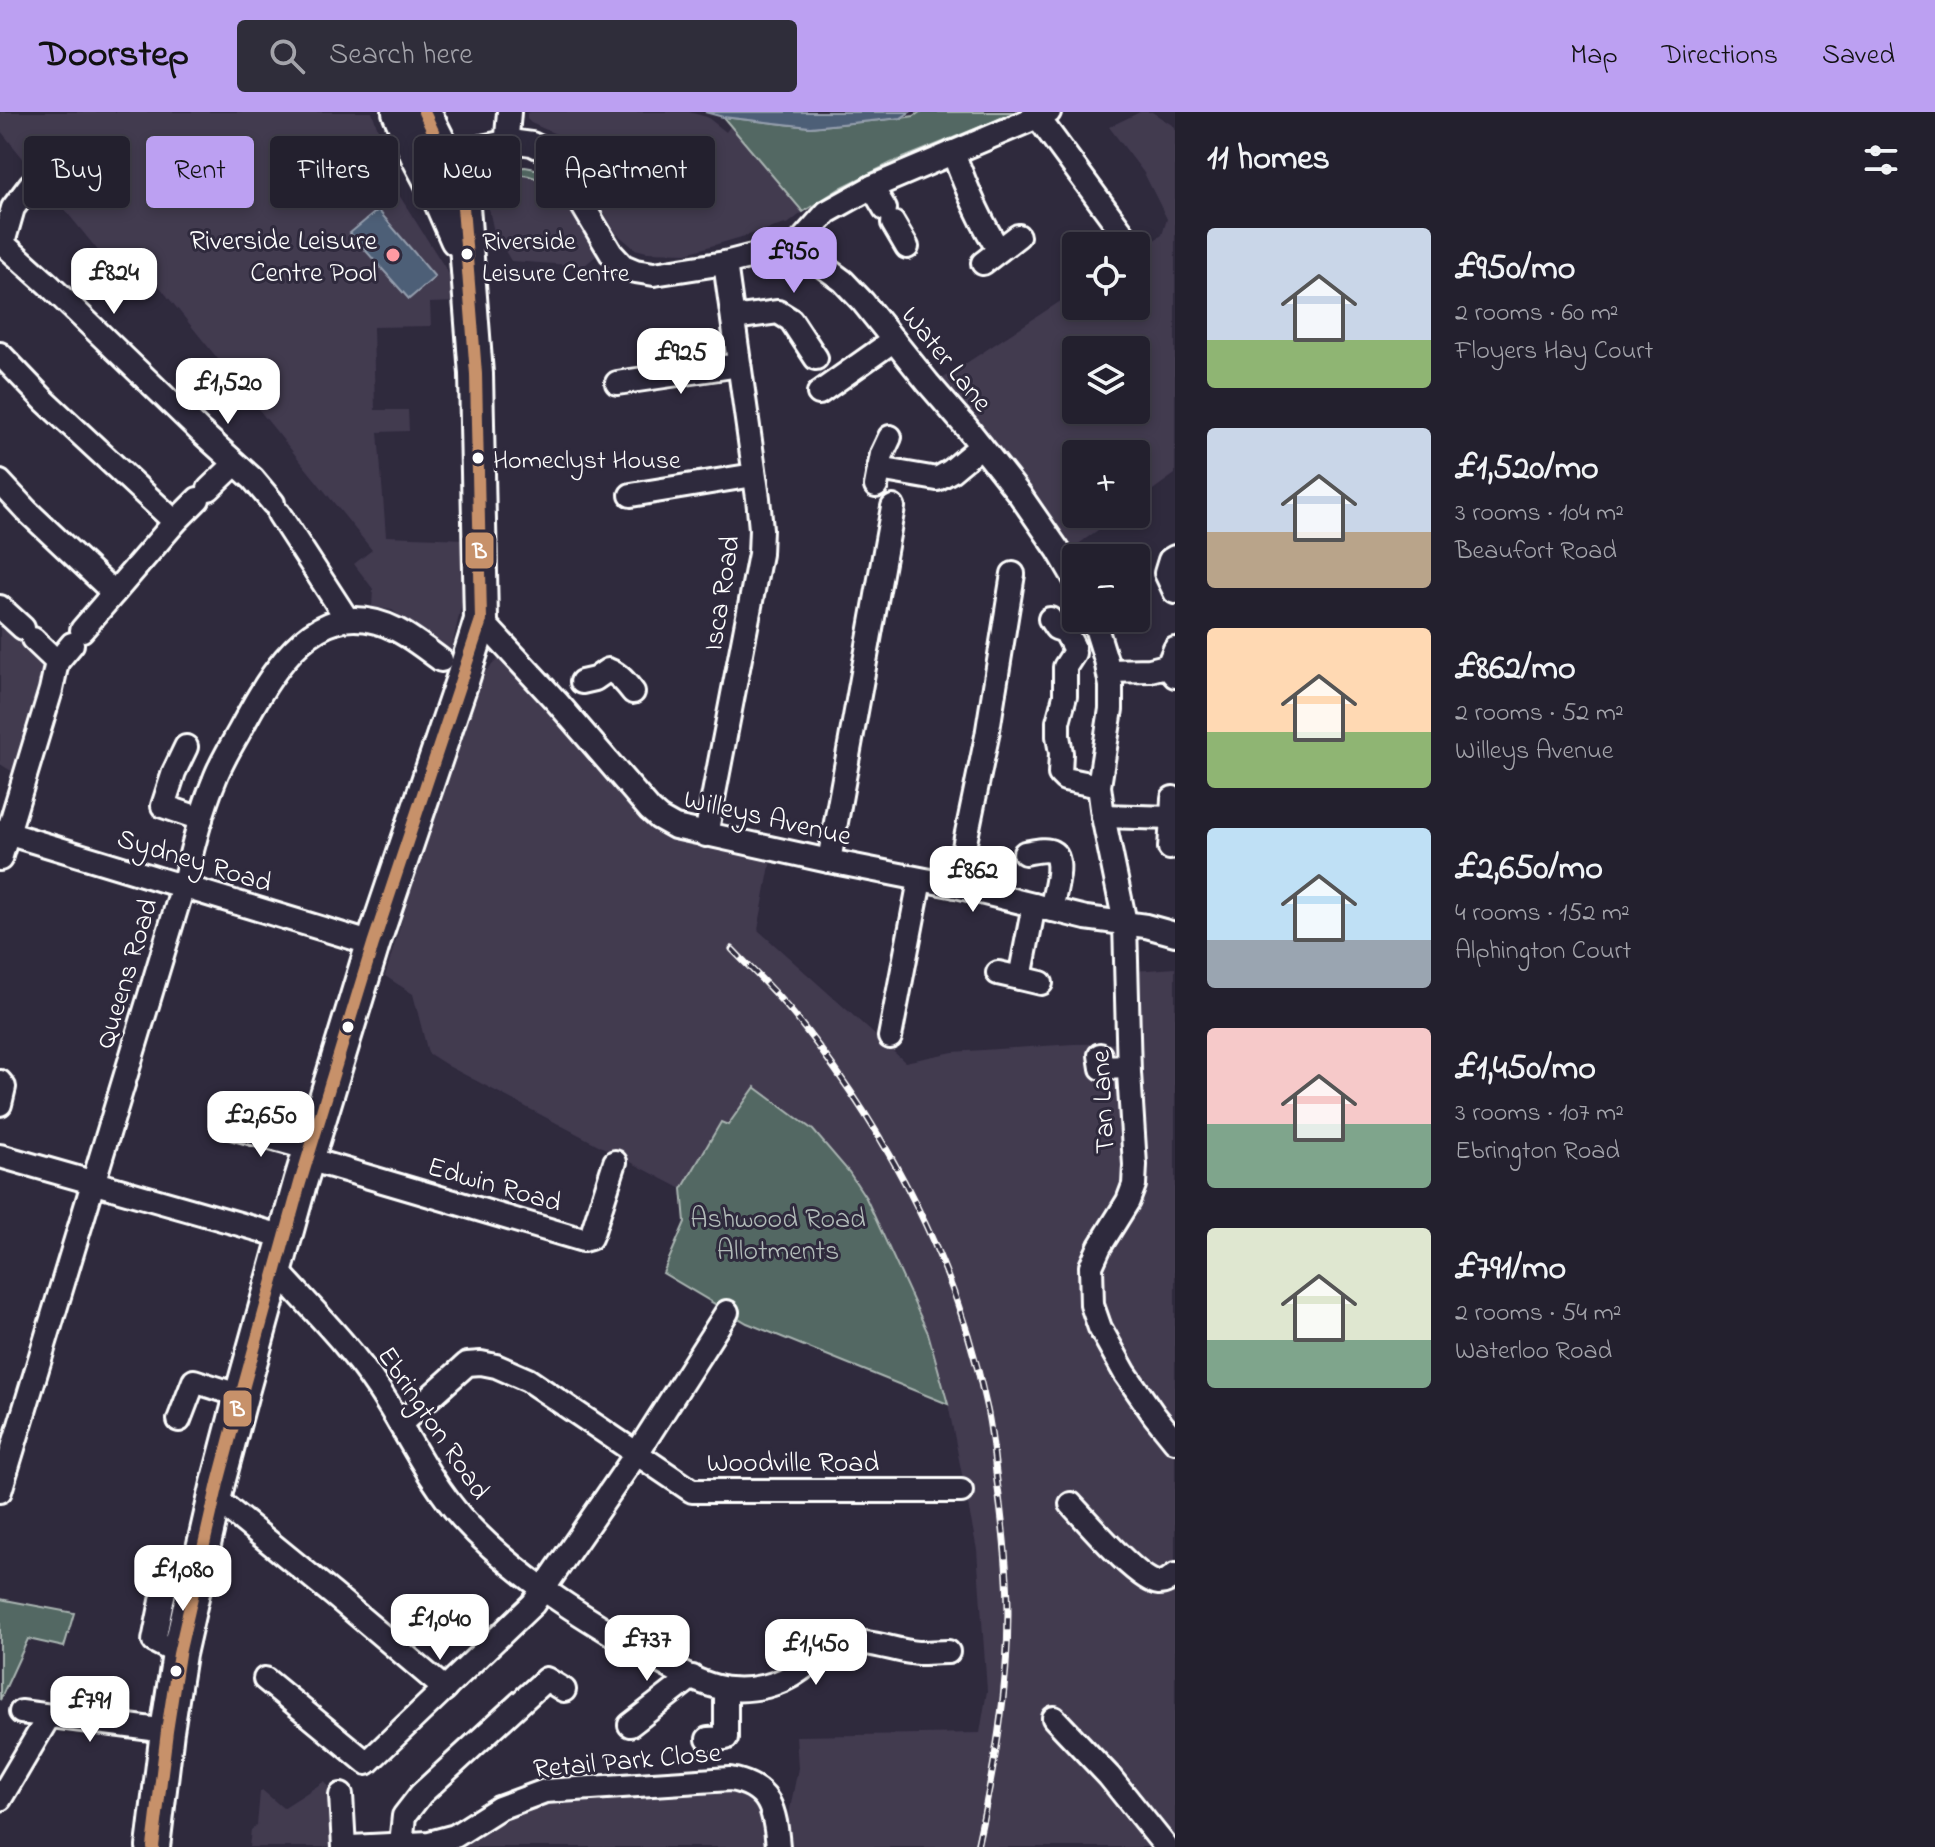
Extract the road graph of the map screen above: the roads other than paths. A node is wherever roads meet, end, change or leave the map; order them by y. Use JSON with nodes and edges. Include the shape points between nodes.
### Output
{"nodes":[{"id":1,"x":509,"y":112,"type":"edge"},
{"id":2,"x":417,"y":114,"type":"edge"},
{"id":3,"x":1043,"y":114,"type":"edge"},
{"id":4,"x":424,"y":136,"type":"edge"},
{"id":5,"x":507,"y":136,"type":"edge"},
{"id":6,"x":953,"y":152,"type":"junction"},
{"id":7,"x":872,"y":187,"type":"junction"},
{"id":8,"x":24,"y":193,"type":"edge"},
{"id":9,"x":443,"y":208,"type":"edge"},
{"id":10,"x":463,"y":208,"type":"edge"},
{"id":11,"x":584,"y":208,"type":"edge"},
{"id":12,"x":1123,"y":232,"type":"edge"},
{"id":13,"x":1018,"y":236,"type":"dead end"},
{"id":14,"x":2,"y":242,"type":"edge"},
{"id":15,"x":907,"y":247,"type":"dead end"},
{"id":16,"x":794,"y":249,"type":"junction"},
{"id":17,"x":725,"y":263,"type":"junction"},
{"id":18,"x":467,"y":265,"type":"junction"},
{"id":19,"x":733,"y":318,"type":"junction"},
{"id":20,"x":894,"y":340,"type":"junction"},
{"id":21,"x":0,"y":354,"type":"edge"},
{"id":22,"x":816,"y":358,"type":"dead end"},
{"id":23,"x":739,"y":365,"type":"junction"},
{"id":24,"x":617,"y":383,"type":"dead end"},
{"id":25,"x":819,"y":393,"type":"dead end"},
{"id":26,"x":890,"y":437,"type":"dead end"},
{"id":27,"x":981,"y":446,"type":"junction"},
{"id":28,"x":235,"y":464,"type":"junction"},
{"id":29,"x":754,"y":475,"type":"junction"},
{"id":30,"x":0,"y":482,"type":"edge"},
{"id":31,"x":631,"y":495,"type":"dead end"},
{"id":32,"x":893,"y":507,"type":"dead end"},
{"id":33,"x":175,"y":522,"type":"junction"},
{"id":34,"x":1062,"y":557,"type":"edge"},
{"id":35,"x":1175,"y":557,"type":"edge"},
{"id":36,"x":1013,"y":574,"type":"dead end"},
{"id":37,"x":1175,"y":592,"type":"edge"},
{"id":38,"x":114,"y":593,"type":"junction"},
{"id":39,"x":0,"y":607,"type":"edge"},
{"id":40,"x":347,"y":619,"type":"junction"},
{"id":41,"x":1050,"y":619,"type":"dead end"},
{"id":42,"x":481,"y":620,"type":"junction"},
{"id":43,"x":1097,"y":632,"type":"edge"},
{"id":44,"x":441,"y":660,"type":"dead end"},
{"id":45,"x":57,"y":662,"type":"junction"},
{"id":46,"x":1172,"y":664,"type":"edge"},
{"id":47,"x":1109,"y":671,"type":"junction"},
{"id":48,"x":570,"y":692,"type":"junction"},
{"id":49,"x":633,"y":692,"type":"dead end"},
{"id":50,"x":186,"y":747,"type":"dead end"},
{"id":51,"x":1099,"y":786,"type":"junction"},
{"id":52,"x":1173,"y":808,"type":"edge"},
{"id":53,"x":1103,"y":816,"type":"junction"},
{"id":54,"x":201,"y":819,"type":"junction"},
{"id":55,"x":4,"y":832,"type":"edge"},
{"id":56,"x":706,"y":835,"type":"junction"},
{"id":57,"x":1170,"y":848,"type":"dead end"},
{"id":58,"x":1025,"y":853,"type":"dead end"},
{"id":59,"x":0,"y":859,"type":"edge"},
{"id":60,"x":829,"y":861,"type":"junction"},
{"id":61,"x":920,"y":880,"type":"junction"},
{"id":62,"x":183,"y":886,"type":"junction"},
{"id":63,"x":956,"y":886,"type":"junction"},
{"id":64,"x":1042,"y":907,"type":"junction"},
{"id":65,"x":1125,"y":923,"type":"junction"},
{"id":66,"x":1175,"y":934,"type":"edge"},
{"id":67,"x":373,"y":944,"type":"junction"},
{"id":68,"x":1020,"y":978,"type":"dead end"},
{"id":69,"x":890,"y":1037,"type":"dead end"},
{"id":70,"x":1100,"y":1055,"type":"dead end"},
{"id":71,"x":1128,"y":1067,"type":"junction"},
{"id":72,"x":0,"y":1082,"type":"edge"},
{"id":73,"x":0,"y":1104,"type":"edge"},
{"id":74,"x":224,"y":1125,"type":"dead end"},
{"id":75,"x":309,"y":1154,"type":"junction"},
{"id":76,"x":0,"y":1156,"type":"edge"},
{"id":77,"x":615,"y":1162,"type":"dead end"},
{"id":78,"x":94,"y":1183,"type":"junction"},
{"id":79,"x":285,"y":1237,"type":"junction"},
{"id":80,"x":277,"y":1270,"type":"junction"},
{"id":81,"x":727,"y":1312,"type":"dead end"},
{"id":82,"x":241,"y":1396,"type":"junction"},
{"id":83,"x":179,"y":1420,"type":"dead end"},
{"id":84,"x":400,"y":1424,"type":"junction"},
{"id":85,"x":1175,"y":1441,"type":"edge"},
{"id":86,"x":637,"y":1453,"type":"junction"},
{"id":87,"x":0,"y":1491,"type":"edge"},
{"id":88,"x":961,"y":1491,"type":"dead end"},
{"id":89,"x":214,"y":1499,"type":"junction"},
{"id":90,"x":1071,"y":1504,"type":"dead end"},
{"id":91,"x":1175,"y":1575,"type":"edge"},
{"id":92,"x":544,"y":1589,"type":"junction"},
{"id":93,"x":948,"y":1652,"type":"dead end"},
{"id":94,"x":692,"y":1677,"type":"junction"},
{"id":95,"x":265,"y":1679,"type":"dead end"},
{"id":96,"x":445,"y":1689,"type":"junction"},
{"id":97,"x":726,"y":1689,"type":"junction"},
{"id":98,"x":564,"y":1690,"type":"dead end"},
{"id":99,"x":21,"y":1712,"type":"dead end"},
{"id":100,"x":49,"y":1716,"type":"junction"},
{"id":101,"x":1054,"y":1718,"type":"dead end"},
{"id":102,"x":630,"y":1725,"type":"dead end"},
{"id":103,"x":167,"y":1731,"type":"junction"},
{"id":104,"x":708,"y":1739,"type":"dead end"},
{"id":105,"x":341,"y":1795,"type":"dead end"},
{"id":106,"x":0,"y":1799,"type":"edge"},
{"id":107,"x":401,"y":1844,"type":"junction"},
{"id":108,"x":153,"y":1847,"type":"edge"},
{"id":109,"x":344,"y":1847,"type":"edge"},
{"id":110,"x":351,"y":1847,"type":"edge"},
{"id":111,"x":778,"y":1847,"type":"edge"},
{"id":112,"x":1166,"y":1847,"type":"edge"}],
"edges":[{"from":1,"to":5,"type":"street"},
{"from":2,"to":4,"type":"highway"},
{"from":3,"to":6,"type":"street"},
{"from":3,"to":12,"type":"street"},
{"from":6,"to":7,"type":"street"},
{"from":6,"to":13,"type":"street","via":[[990,237],[991,256]]},
{"from":7,"to":15,"type":"street"},
{"from":7,"to":16,"type":"street","via":[[827,212]]},
{"from":8,"to":14,"type":"street"},
{"from":9,"to":18,"type":"highway"},
{"from":10,"to":18,"type":"highway"},
{"from":11,"to":17,"type":"street","via":[[611,253],[635,271],[654,274]]},
{"from":14,"to":28,"type":"street"},
{"from":16,"to":17,"type":"street"},
{"from":16,"to":20,"type":"street","name":"Water Lane","via":[[843,281]]},
{"from":17,"to":19,"type":"street","name":"Isca Road"},
{"from":18,"to":42,"type":"highway","via":[[476,374]]},
{"from":19,"to":22,"type":"street","via":[[778,312]]},
{"from":19,"to":23,"type":"street","name":"Isca Road"},
{"from":20,"to":25,"type":"street"},
{"from":20,"to":27,"type":"street","name":"Water Lane"},
{"from":21,"to":33,"type":"street"},
{"from":23,"to":24,"type":"street"},
{"from":23,"to":29,"type":"street","name":"Isca Road"},
{"from":26,"to":27,"type":"street","via":[[878,477],[937,479]]},
{"from":27,"to":34,"type":"street","name":"Water Lane"},
{"from":28,"to":33,"type":"street"},
{"from":28,"to":40,"type":"street","via":[[276,509]]},
{"from":29,"to":31,"type":"street"},
{"from":29,"to":56,"type":"street","name":"Isca Road","via":[[760,554]]},
{"from":30,"to":38,"type":"street"},
{"from":32,"to":60,"type":"street","via":[[881,529]]},
{"from":33,"to":38,"type":"street"},
{"from":35,"to":37,"type":"street","via":[[1166,573]]},
{"from":36,"to":63,"type":"street"},
{"from":38,"to":45,"type":"street"},
{"from":39,"to":45,"type":"street"},
{"from":40,"to":44,"type":"street","via":[[386,624]]},
{"from":40,"to":54,"type":"street","name":"Queens Road","via":[[307,638],[279,667],[223,760]]},
{"from":41,"to":51,"type":"street","via":[[1065,631],[1074,649],[1065,667],[1058,722],[1060,774]]},
{"from":42,"to":48,"type":"street","name":"Willeys Avenue","via":[[518,662]]},
{"from":42,"to":67,"type":"highway"},
{"from":43,"to":47,"type":"street"},
{"from":45,"to":55,"type":"street"},
{"from":46,"to":47,"type":"street"},
{"from":47,"to":51,"type":"street","via":[[1111,709]]},
{"from":48,"to":49,"type":"street","via":[[608,670]]},
{"from":48,"to":56,"type":"street","name":"Willeys Avenue","via":[[659,818]]},
{"from":50,"to":54,"type":"street","via":[[163,806]]},
{"from":51,"to":53,"type":"street"},
{"from":52,"to":53,"type":"street"},
{"from":52,"to":57,"type":"street"},
{"from":53,"to":65,"type":"street"},
{"from":54,"to":62,"type":"street","name":"Queens Road"},
{"from":55,"to":59,"type":"street"},
{"from":55,"to":62,"type":"street","name":"Sydney Road"},
{"from":56,"to":60,"type":"street","name":"Willeys Avenue"},
{"from":58,"to":64,"type":"street","via":[[1047,851],[1057,857],[1059,869]]},
{"from":60,"to":61,"type":"street","name":"Willeys Avenue"},
{"from":61,"to":63,"type":"street","name":"Willeys Avenue"},
{"from":61,"to":69,"type":"street"},
{"from":62,"to":67,"type":"street","name":"Sydney Road"},
{"from":62,"to":78,"type":"street","name":"Queens Road"},
{"from":63,"to":64,"type":"street","name":"Willeys Avenue"},
{"from":64,"to":65,"type":"street","name":"Willeys Avenue"},
{"from":64,"to":68,"type":"street"},
{"from":65,"to":66,"type":"street"},
{"from":65,"to":71,"type":"street","name":"Tan Lane"},
{"from":67,"to":75,"type":"highway"},
{"from":70,"to":71,"type":"street","via":[[1102,1068]]},
{"from":71,"to":85,"type":"street","name":"Tan Lane","via":[[1134,1185],[1091,1266],[1092,1305],[1125,1373]]},
{"from":72,"to":73,"type":"street"},
{"from":74,"to":75,"type":"street"},
{"from":75,"to":77,"type":"street","name":"Edwin Road","via":[[583,1240],[593,1231]]},
{"from":75,"to":79,"type":"highway"},
{"from":76,"to":78,"type":"street"},
{"from":78,"to":79,"type":"street"},
{"from":78,"to":87,"type":"street","name":"Queens Road"},
{"from":79,"to":80,"type":"highway"},
{"from":80,"to":82,"type":"highway"},
{"from":80,"to":84,"type":"street","name":"Ebrington Road","via":[[353,1354]]},
{"from":81,"to":86,"type":"street"},
{"from":82,"to":83,"type":"street","via":[[194,1381]]},
{"from":82,"to":89,"type":"highway"},
{"from":84,"to":86,"type":"street","name":"Woodville Road","via":[[467,1364],[481,1363],[528,1380]]},
{"from":84,"to":92,"type":"street","name":"Ebrington Road","via":[[458,1514]]},
{"from":86,"to":88,"type":"street","name":"Woodville Road","via":[[692,1491]]},
{"from":86,"to":92,"type":"street"},
{"from":89,"to":96,"type":"street"},
{"from":89,"to":103,"type":"highway"},
{"from":90,"to":91,"type":"street","via":[[1138,1573],[1157,1583]]},
{"from":92,"to":94,"type":"street","name":"Ebrington Road"},
{"from":92,"to":96,"type":"street"},
{"from":93,"to":97,"type":"street","name":"Ebrington Road","via":[[847,1643],[819,1655],[784,1681]]},
{"from":94,"to":97,"type":"street","name":"Ebrington Road"},
{"from":94,"to":102,"type":"street"},
{"from":95,"to":96,"type":"street","via":[[367,1763]]},
{"from":97,"to":104,"type":"street","via":[[726,1738]]},
{"from":98,"to":107,"type":"street","via":[[546,1679],[421,1794],[404,1816]]},
{"from":99,"to":100,"type":"street"},
{"from":100,"to":103,"type":"street"},
{"from":100,"to":106,"type":"street"},
{"from":101,"to":112,"type":"street"},
{"from":103,"to":108,"type":"highway"},
{"from":105,"to":109,"type":"street"},
{"from":107,"to":110,"type":"street","name":"Retail Park Close"},
{"from":107,"to":111,"type":"street","name":"Retail Park Close","via":[[455,1836],[499,1808],[545,1791],[730,1779],[755,1788],[768,1800]]}]}
